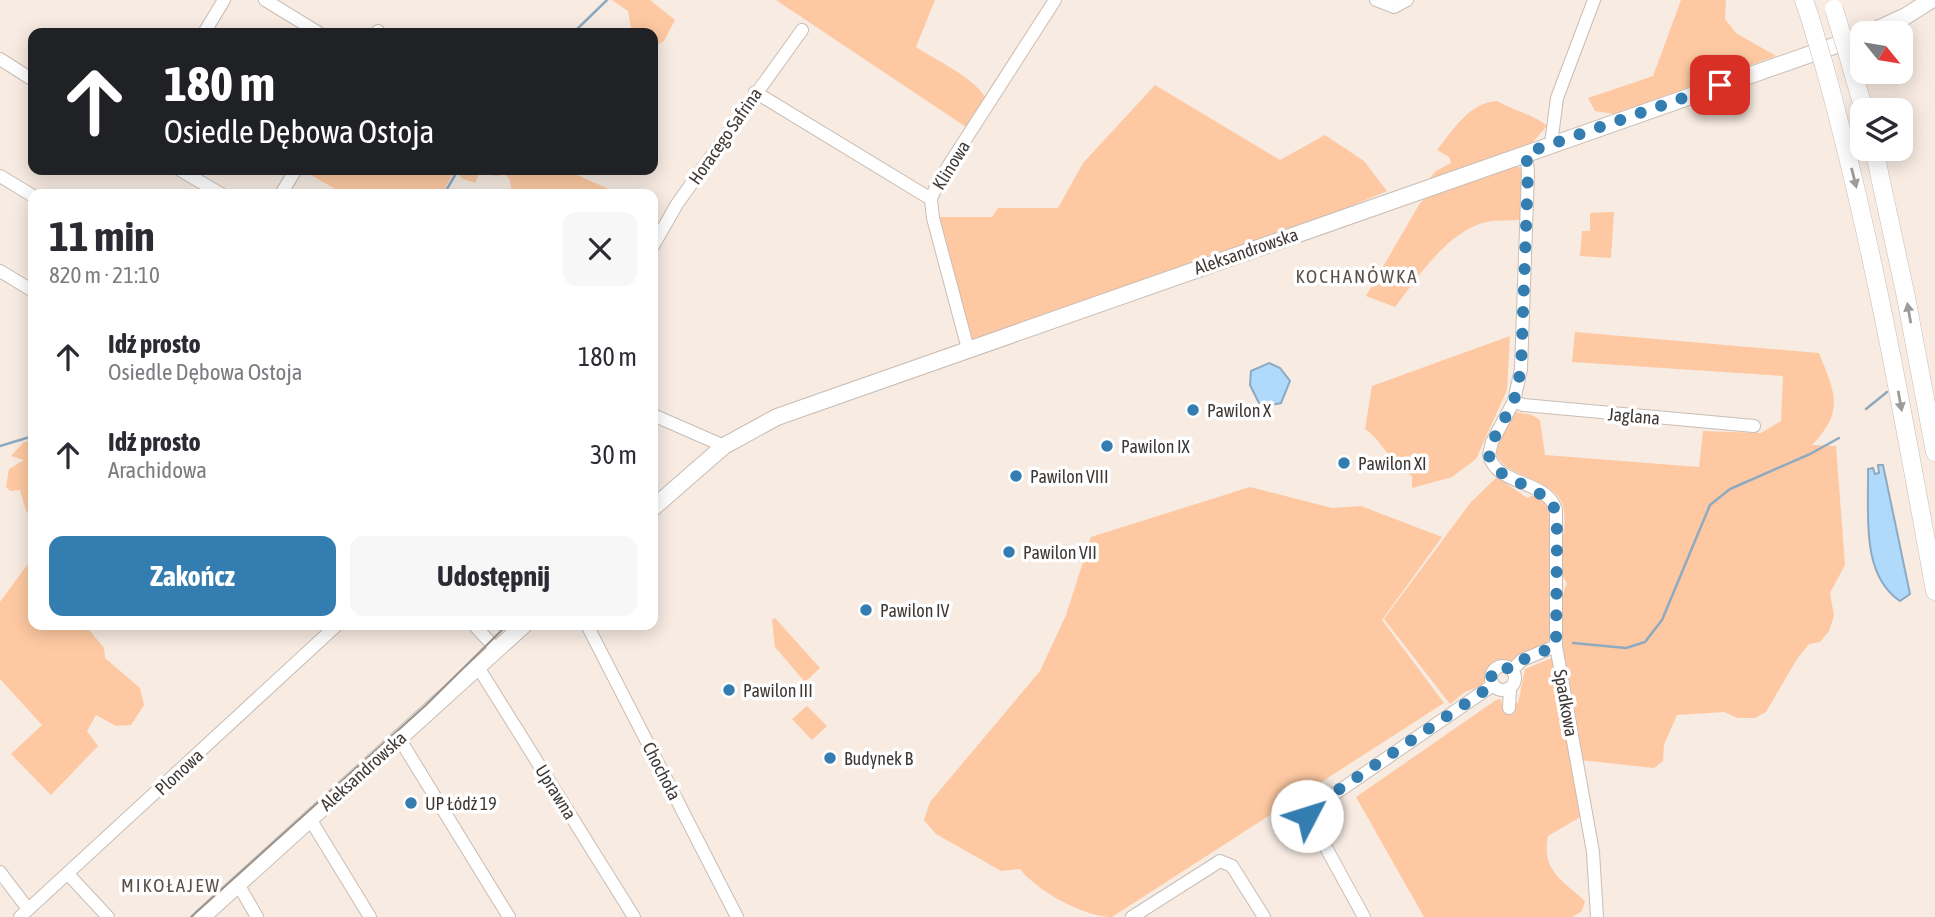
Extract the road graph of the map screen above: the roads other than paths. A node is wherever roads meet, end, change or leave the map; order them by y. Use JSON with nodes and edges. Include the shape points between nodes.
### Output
{"nodes":[{"id":1,"x":224,"y":0,"type":"edge"},
{"id":2,"x":265,"y":0,"type":"edge"},
{"id":3,"x":1055,"y":0,"type":"edge"},
{"id":4,"x":1376,"y":0,"type":"edge"},
{"id":5,"x":1594,"y":0,"type":"edge"},
{"id":6,"x":1804,"y":0,"type":"edge"},
{"id":7,"x":1403,"y":3,"type":"edge"},
{"id":8,"x":1832,"y":4,"type":"edge"},
{"id":9,"x":1930,"y":6,"type":"edge"},
{"id":10,"x":1896,"y":21,"type":"edge"},
{"id":11,"x":207,"y":28,"type":"edge"},
{"id":12,"x":311,"y":28,"type":"edge"},
{"id":13,"x":802,"y":30,"type":"dead end"},
{"id":14,"x":1850,"y":40,"type":"edge"},
{"id":15,"x":0,"y":60,"type":"edge"},
{"id":16,"x":28,"y":77,"type":"edge"},
{"id":17,"x":755,"y":92,"type":"junction"},
{"id":18,"x":1861,"y":98,"type":"edge"},
{"id":19,"x":1551,"y":144,"type":"junction"},
{"id":20,"x":1526,"y":153,"type":"junction"},
{"id":21,"x":1877,"y":161,"type":"edge"},
{"id":22,"x":189,"y":175,"type":"edge"},
{"id":23,"x":0,"y":176,"type":"edge"},
{"id":24,"x":212,"y":189,"type":"edge"},
{"id":25,"x":28,"y":193,"type":"edge"},
{"id":26,"x":931,"y":199,"type":"junction"},
{"id":27,"x":658,"y":237,"type":"edge"},
{"id":28,"x":0,"y":271,"type":"edge"},
{"id":29,"x":28,"y":288,"type":"edge"},
{"id":30,"x":968,"y":349,"type":"junction"},
{"id":31,"x":1514,"y":401,"type":"junction"},
{"id":32,"x":658,"y":417,"type":"edge"},
{"id":33,"x":1754,"y":426,"type":"dead end"},
{"id":34,"x":724,"y":446,"type":"junction"},
{"id":35,"x":1935,"y":452,"type":"edge"},
{"id":36,"x":658,"y":504,"type":"edge"},
{"id":37,"x":1935,"y":591,"type":"edge"},
{"id":38,"x":332,"y":630,"type":"edge"},
{"id":39,"x":478,"y":630,"type":"edge"},
{"id":40,"x":518,"y":630,"type":"edge"},
{"id":41,"x":590,"y":630,"type":"edge"},
{"id":42,"x":1556,"y":646,"type":"junction"},
{"id":43,"x":496,"y":650,"type":"junction"},
{"id":44,"x":478,"y":667,"type":"junction"},
{"id":45,"x":1511,"y":670,"type":"junction"},
{"id":46,"x":1501,"y":687,"type":"junction"},
{"id":47,"x":399,"y":738,"type":"junction"},
{"id":48,"x":310,"y":819,"type":"junction"},
{"id":49,"x":0,"y":872,"type":"edge"},
{"id":50,"x":68,"y":874,"type":"junction"},
{"id":51,"x":238,"y":884,"type":"junction"},
{"id":52,"x":24,"y":913,"type":"edge"},
{"id":53,"x":1151,"y":913,"type":"edge"},
{"id":54,"x":108,"y":917,"type":"edge"},
{"id":55,"x":202,"y":917,"type":"edge"},
{"id":56,"x":257,"y":917,"type":"edge"},
{"id":57,"x":370,"y":917,"type":"edge"},
{"id":58,"x":509,"y":917,"type":"edge"},
{"id":59,"x":634,"y":917,"type":"edge"},
{"id":60,"x":737,"y":917,"type":"edge"},
{"id":61,"x":1132,"y":917,"type":"edge"},
{"id":62,"x":1264,"y":917,"type":"edge"},
{"id":63,"x":1364,"y":917,"type":"edge"},
{"id":64,"x":1597,"y":917,"type":"edge"}],
"edges":[{"from":1,"to":11,"type":"street"},
{"from":2,"to":12,"type":"street"},
{"from":3,"to":26,"type":"street","name":"Klinowa"},
{"from":4,"to":7,"type":"street"},
{"from":5,"to":19,"type":"street","via":[[1557,98]]},
{"from":6,"to":37,"type":"highway","one_way":true,"bridge":true,"via":[[1856,184]]},
{"from":8,"to":18,"type":"highway","bridge":true},
{"from":9,"to":10,"type":"main road"},
{"from":13,"to":17,"type":"street","name":"Horacego Safrina"},
{"from":14,"to":19,"type":"main road","name":"Aleksandrowska"},
{"from":15,"to":16,"type":"street"},
{"from":17,"to":26,"type":"street"},
{"from":17,"to":27,"type":"street","name":"Horacego Safrina"},
{"from":19,"to":20,"type":"main road","name":"Aleksandrowska"},
{"from":20,"to":30,"type":"main road","name":"Aleksandrowska"},
{"from":20,"to":31,"type":"street","name":"Spadkowa","via":[[1521,369]]},
{"from":35,"to":21,"type":"highway","one_way":true},
{"from":22,"to":24,"type":"street"},
{"from":23,"to":25,"type":"street"},
{"from":26,"to":30,"type":"street","name":"Klinowa"},
{"from":28,"to":29,"type":"street"},
{"from":30,"to":34,"type":"main road","name":"Aleksandrowska","via":[[777,417]]},
{"from":31,"to":33,"type":"street","name":"Jaglana"},
{"from":31,"to":42,"type":"street","name":"Spadkowa","via":[[1489,456],[1496,470],[1553,501]]},
{"from":32,"to":34,"type":"street"},
{"from":34,"to":36,"type":"main road","name":"Aleksandrowska"},
{"from":38,"to":50,"type":"street","name":"Plonowa"},
{"from":39,"to":43,"type":"street"},
{"from":40,"to":43,"type":"main road","name":"Aleksandrowska"},
{"from":41,"to":60,"type":"street","name":"Chochoła"},
{"from":42,"to":45,"type":"street","via":[[1522,660]]},
{"from":42,"to":64,"type":"street","name":"Spadkowa","via":[[1593,852]]},
{"from":43,"to":44,"type":"main road","name":"Aleksandrowska"},
{"from":44,"to":47,"type":"main road","name":"Aleksandrowska"},
{"from":44,"to":59,"type":"street","name":"Uprawna"},
{"from":45,"to":46,"type":"street","via":[[1515,679]]},
{"from":45,"to":46,"type":"street","via":[[1503,666],[1494,670]]},
{"from":46,"to":63,"type":"street","via":[[1307,813]]},
{"from":47,"to":48,"type":"main road","name":"Aleksandrowska"},
{"from":47,"to":58,"type":"street"},
{"from":48,"to":51,"type":"main road","name":"Aleksandrowska"},
{"from":48,"to":57,"type":"street"},
{"from":49,"to":52,"type":"street"},
{"from":50,"to":52,"type":"street","name":"Plonowa"},
{"from":50,"to":54,"type":"street"},
{"from":51,"to":55,"type":"main road","name":"Aleksandrowska"},
{"from":51,"to":56,"type":"street"},
{"from":53,"to":61,"type":"street"},
{"from":53,"to":62,"type":"street","via":[[1220,861],[1227,862]]}]}
